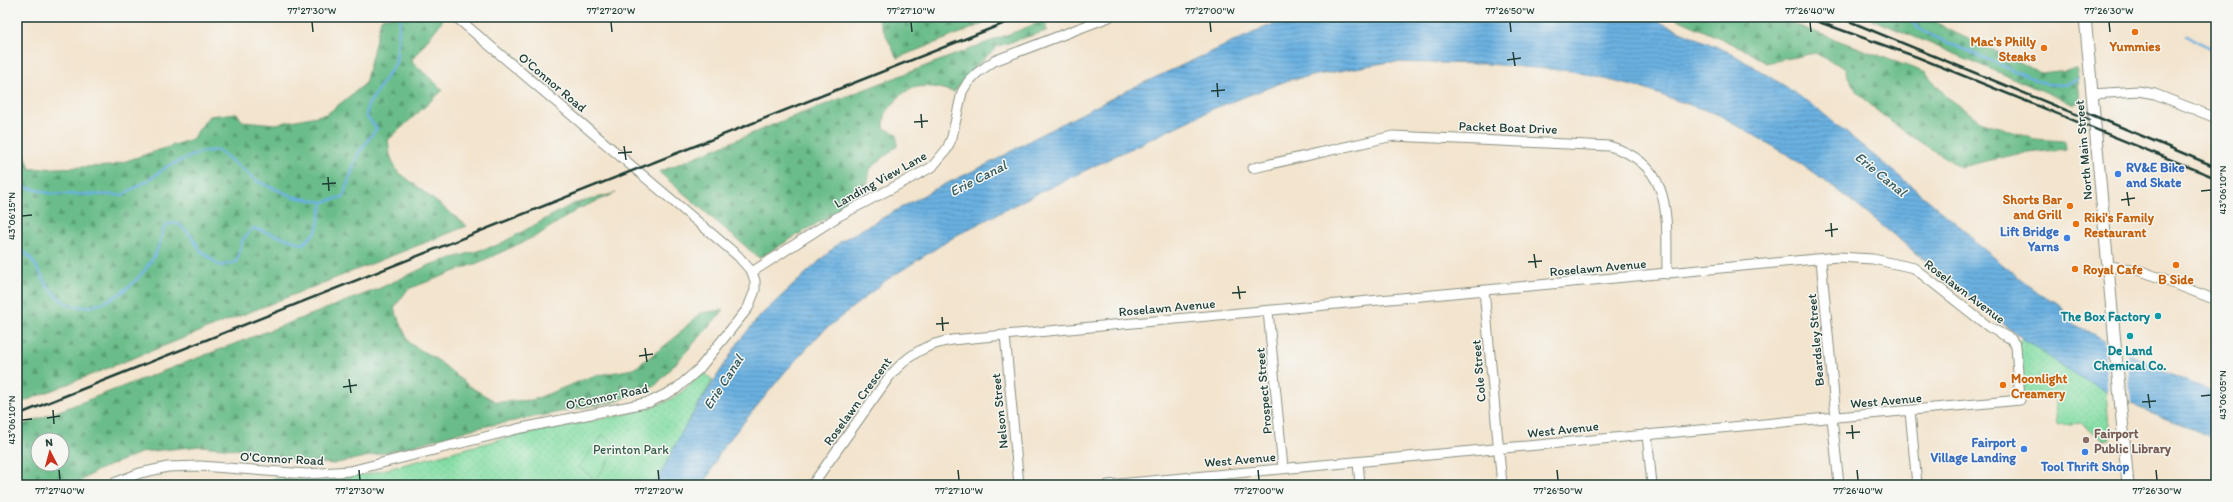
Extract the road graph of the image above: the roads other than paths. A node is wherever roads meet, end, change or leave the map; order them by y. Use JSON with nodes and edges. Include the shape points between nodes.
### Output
{"nodes":[{"id":1,"x":456,"y":17,"type":"edge"},
{"id":2,"x":1109,"y":17,"type":"edge"},
{"id":3,"x":2085,"y":17,"type":"edge"},
{"id":4,"x":2092,"y":94,"type":"junction"},
{"id":5,"x":2216,"y":118,"type":"edge"},
{"id":6,"x":1253,"y":168,"type":"dead end"},
{"id":7,"x":1821,"y":260,"type":"junction"},
{"id":8,"x":2108,"y":266,"type":"junction"},
{"id":9,"x":752,"y":272,"type":"junction"},
{"id":10,"x":1667,"y":274,"type":"junction"},
{"id":11,"x":1484,"y":290,"type":"junction"},
{"id":12,"x":2216,"y":300,"type":"edge"},
{"id":13,"x":1268,"y":311,"type":"junction"},
{"id":14,"x":1004,"y":335,"type":"junction"},
{"id":15,"x":2020,"y":400,"type":"joint"},
{"id":16,"x":1910,"y":411,"type":"junction"},
{"id":17,"x":1834,"y":418,"type":"junction"},
{"id":18,"x":1648,"y":434,"type":"junction"},
{"id":19,"x":1499,"y":448,"type":"junction"},
{"id":20,"x":1358,"y":462,"type":"junction"},
{"id":21,"x":1283,"y":468,"type":"junction"},
{"id":22,"x":109,"y":485,"type":"edge"},
{"id":23,"x":812,"y":485,"type":"edge"},
{"id":24,"x":1019,"y":485,"type":"edge"},
{"id":25,"x":1108,"y":485,"type":"edge"},
{"id":26,"x":1360,"y":485,"type":"edge"},
{"id":27,"x":1502,"y":485,"type":"edge"},
{"id":28,"x":1652,"y":485,"type":"edge"},
{"id":29,"x":1839,"y":485,"type":"edge"},
{"id":30,"x":1917,"y":485,"type":"edge"},
{"id":31,"x":2128,"y":485,"type":"edge"}],
"edges":[{"from":1,"to":9,"type":"street","name":"O'Connor Road","via":[[738,256]]},
{"from":2,"to":9,"type":"street","name":"Landing View Lane","via":[[994,61],[977,73],[962,92],[947,149],[932,167],[839,216]]},
{"from":3,"to":4,"type":"main road","name":"North Main Street"},
{"from":4,"to":5,"type":"street","via":[[2138,91],[2154,94]]},
{"from":4,"to":8,"type":"main road","name":"North Main Street"},
{"from":6,"to":10,"type":"street","name":"Packet Boat Drive","via":[[1393,136],[1609,146],[1643,162],[1659,182],[1666,210]]},
{"from":7,"to":10,"type":"street","name":"Roselawn Avenue"},
{"from":7,"to":15,"type":"street","name":"Roselawn Avenue","via":[[1838,257],[1873,259],[1902,264],[1921,272],[1989,327],[2011,339],[2016,346]]},
{"from":7,"to":17,"type":"street","name":"Beardsley Street"},
{"from":8,"to":12,"type":"street","via":[[2139,270]]},
{"from":8,"to":31,"type":"main road","name":"North Main Street"},
{"from":9,"to":22,"type":"street","name":"O'Connor Road","via":[[756,290],[753,299],[716,350],[687,382],[650,402],[517,429],[350,471],[307,474],[200,466],[168,467],[140,473]]},
{"from":10,"to":11,"type":"street","name":"Roselawn Avenue"},
{"from":11,"to":13,"type":"street","name":"Roselawn Avenue"},
{"from":11,"to":19,"type":"street","name":"Cole Street"},
{"from":13,"to":14,"type":"street","name":"Roselawn Avenue"},
{"from":13,"to":21,"type":"street","name":"Prospect Street"},
{"from":14,"to":23,"type":"street","name":"Roselawn Crescent","via":[[944,341],[908,356],[889,377]]},
{"from":14,"to":24,"type":"street","name":"Nelson Street"},
{"from":15,"to":16,"type":"street","name":"West Avenue"},
{"from":16,"to":17,"type":"street","name":"West Avenue"},
{"from":16,"to":30,"type":"street"},
{"from":17,"to":18,"type":"street","name":"West Avenue"},
{"from":17,"to":29,"type":"street","name":"Beardsley Street"},
{"from":18,"to":19,"type":"street","name":"West Avenue"},
{"from":18,"to":28,"type":"street"},
{"from":19,"to":20,"type":"street","name":"West Avenue"},
{"from":19,"to":27,"type":"street","name":"Cole Street"},
{"from":20,"to":21,"type":"street","name":"West Avenue"},
{"from":20,"to":26,"type":"street"},
{"from":21,"to":25,"type":"street","name":"West Avenue"}]}
